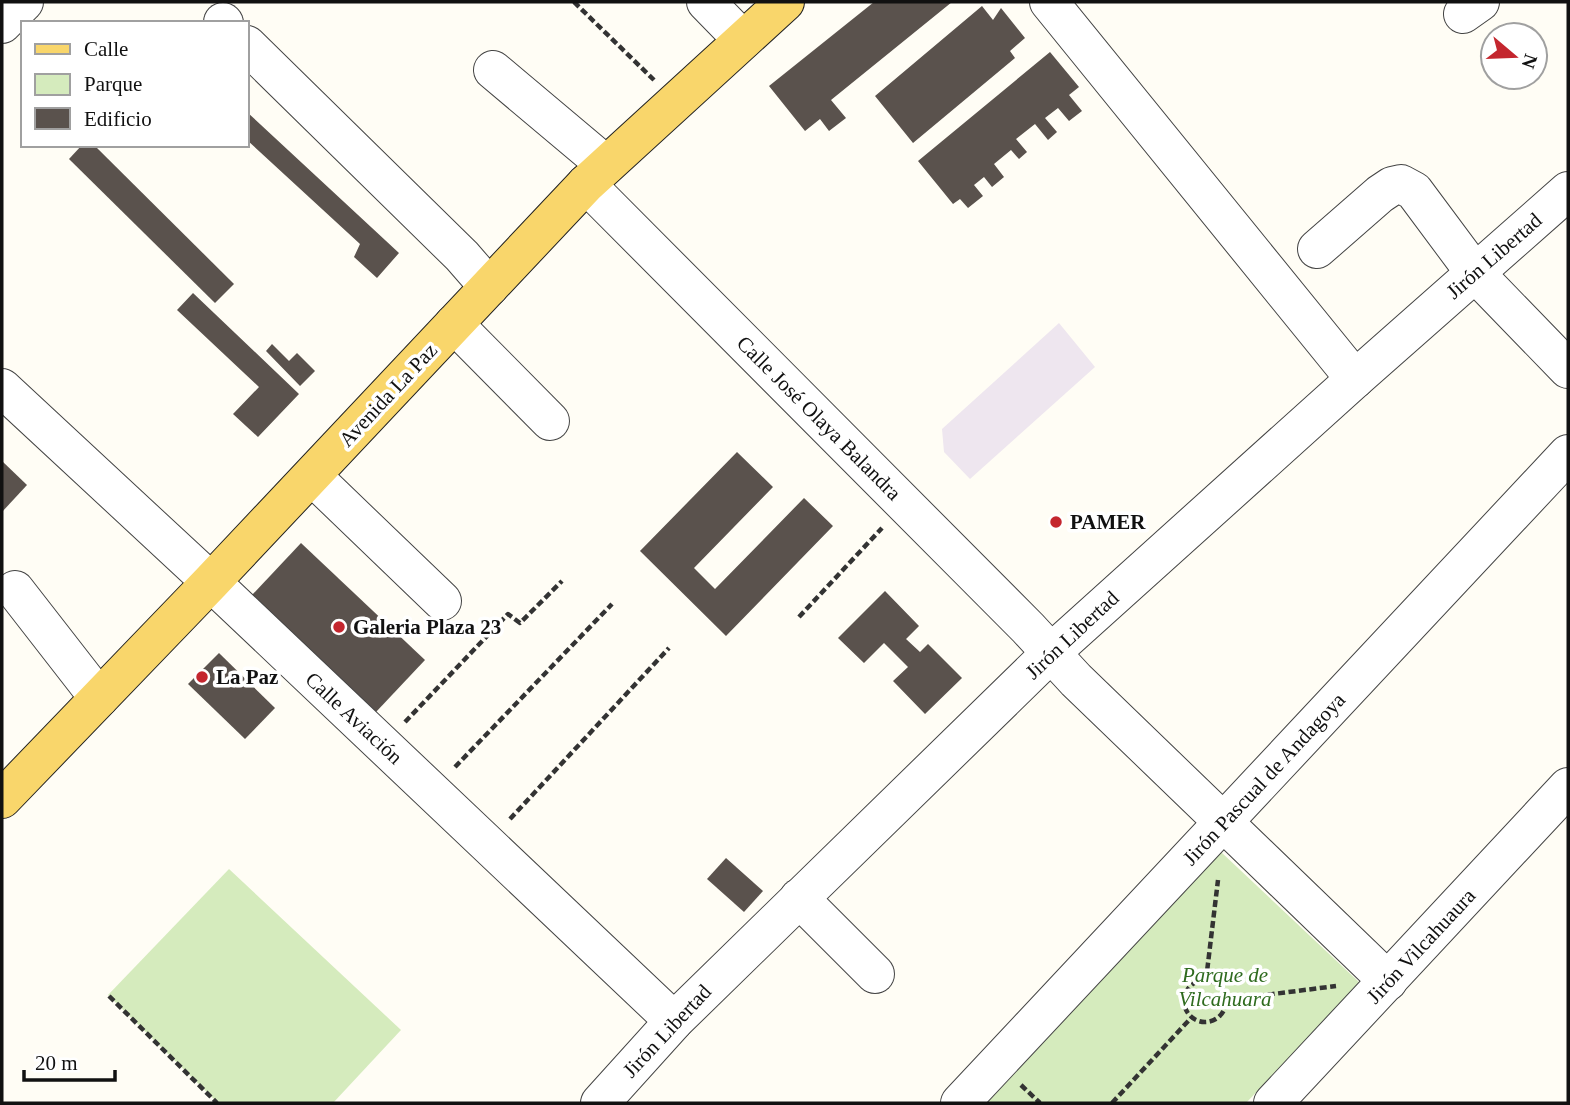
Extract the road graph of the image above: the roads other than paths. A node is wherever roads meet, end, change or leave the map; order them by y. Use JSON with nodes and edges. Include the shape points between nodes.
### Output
{"nodes":[{"id":1,"x":24,"y":2,"type":"edge"},
{"id":2,"x":706,"y":2,"type":"edge"},
{"id":3,"x":785,"y":2,"type":"edge"},
{"id":4,"x":1049,"y":2,"type":"edge"},
{"id":5,"x":2,"y":24,"type":"edge"},
{"id":6,"x":743,"y":40,"type":"junction"},
{"id":7,"x":248,"y":47,"type":"edge"},
{"id":8,"x":492,"y":71,"type":"dead end"},
{"id":9,"x":596,"y":175,"type":"junction"},
{"id":10,"x":1568,"y":191,"type":"edge"},
{"id":11,"x":1317,"y":249,"type":"dead end"},
{"id":12,"x":1475,"y":273,"type":"junction"},
{"id":13,"x":489,"y":287,"type":"junction"},
{"id":14,"x":454,"y":324,"type":"junction"},
{"id":15,"x":1568,"y":369,"type":"edge"},
{"id":16,"x":1355,"y":379,"type":"junction"},
{"id":17,"x":2,"y":388,"type":"edge"},
{"id":18,"x":550,"y":421,"type":"dead end"},
{"id":19,"x":1568,"y":454,"type":"edge"},
{"id":20,"x":312,"y":476,"type":"junction"},
{"id":21,"x":211,"y":582,"type":"junction"},
{"id":22,"x":15,"y":590,"type":"dead end"},
{"id":23,"x":442,"y":601,"type":"dead end"},
{"id":24,"x":1052,"y":652,"type":"junction"},
{"id":25,"x":99,"y":698,"type":"junction"},
{"id":26,"x":1568,"y":788,"type":"edge"},
{"id":27,"x":2,"y":799,"type":"edge"},
{"id":28,"x":1223,"y":823,"type":"junction"},
{"id":29,"x":799,"y":898,"type":"junction"},
{"id":30,"x":875,"y":974,"type":"dead end"},
{"id":31,"x":1385,"y":984,"type":"junction"},
{"id":32,"x":674,"y":1021,"type":"junction"},
{"id":33,"x":600,"y":1103,"type":"edge"},
{"id":34,"x":960,"y":1103,"type":"edge"},
{"id":35,"x":1273,"y":1103,"type":"edge"}],
"edges":[{"from":1,"to":5,"type":"street"},
{"from":2,"to":6,"type":"street"},
{"from":3,"to":6,"type":"main road","name":"Avenida La Paz"},
{"from":4,"to":16,"type":"street"},
{"from":6,"to":9,"type":"main road","name":"Avenida La Paz"},
{"from":7,"to":13,"type":"street"},
{"from":8,"to":9,"type":"street","name":"Calle José Olaya Balandra"},
{"from":9,"to":13,"type":"main road","name":"Avenida La Paz"},
{"from":9,"to":24,"type":"street","name":"Calle José Olaya Balandra","via":[[905,504]]},
{"from":10,"to":12,"type":"street","name":"Jirón Libertad"},
{"from":11,"to":12,"type":"street","via":[[1380,194],[1401,184],[1414,191]]},
{"from":12,"to":15,"type":"street"},
{"from":12,"to":16,"type":"street","name":"Jirón Libertad"},
{"from":13,"to":14,"type":"main road","name":"Avenida La Paz"},
{"from":14,"to":18,"type":"street"},
{"from":14,"to":20,"type":"main road","name":"Avenida La Paz"},
{"from":16,"to":24,"type":"street","name":"Jirón Libertad"},
{"from":17,"to":21,"type":"street","name":"Calle Aviación"},
{"from":19,"to":28,"type":"street","name":"Jirón Pascual de Andagoya"},
{"from":20,"to":21,"type":"main road","name":"Avenida La Paz"},
{"from":20,"to":23,"type":"street"},
{"from":21,"to":25,"type":"main road","name":"Avenida La Paz"},
{"from":21,"to":32,"type":"street","name":"Calle Aviación"},
{"from":22,"to":25,"type":"street"},
{"from":24,"to":28,"type":"street","name":"Calle José Olaya Balandra"},
{"from":24,"to":29,"type":"street","name":"Jirón Libertad"},
{"from":25,"to":27,"type":"main road","name":"Avenida La Paz"},
{"from":26,"to":31,"type":"street","name":"Jirón Vilcahuaura"},
{"from":28,"to":31,"type":"street","name":"Calle José Olaya Balandra"},
{"from":28,"to":34,"type":"street","name":"Jirón Pascual de Andagoya"},
{"from":29,"to":30,"type":"street"},
{"from":29,"to":32,"type":"street","name":"Jirón Libertad"},
{"from":31,"to":35,"type":"street","name":"Jirón Vilcahuaura"},
{"from":32,"to":33,"type":"street","name":"Jirón Libertad"}]}
